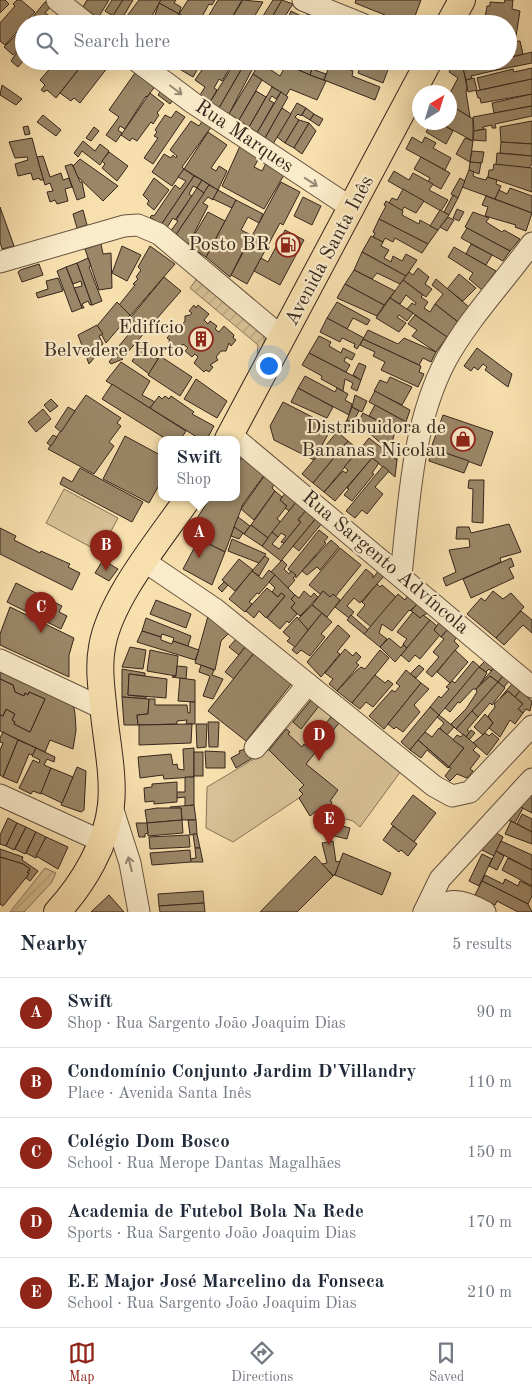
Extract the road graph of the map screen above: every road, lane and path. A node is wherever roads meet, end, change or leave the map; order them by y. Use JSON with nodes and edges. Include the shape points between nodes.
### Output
{"nodes":[{"id":1,"x":57,"y":0,"type":"edge"},
{"id":2,"x":303,"y":0,"type":"edge"},
{"id":3,"x":462,"y":0,"type":"edge"},
{"id":4,"x":76,"y":15,"type":"edge"},
{"id":5,"x":340,"y":15,"type":"edge"},
{"id":6,"x":454,"y":15,"type":"edge"},
{"id":7,"x":149,"y":70,"type":"edge"},
{"id":8,"x":424,"y":70,"type":"edge"},
{"id":9,"x":353,"y":209,"type":"junction"},
{"id":10,"x":532,"y":243,"type":"edge"},
{"id":11,"x":0,"y":262,"type":"edge"},
{"id":12,"x":283,"y":338,"type":"junction"},
{"id":13,"x":234,"y":436,"type":"edge"},
{"id":14,"x":240,"y":444,"type":"edge"},
{"id":15,"x":185,"y":501,"type":"edge"},
{"id":16,"x":144,"y":561,"type":"junction"},
{"id":17,"x":400,"y":575,"type":"junction"},
{"id":18,"x":0,"y":660,"type":"edge"},
{"id":19,"x":308,"y":684,"type":"junction"},
{"id":20,"x":532,"y":687,"type":"edge"},
{"id":21,"x":104,"y":709,"type":"junction"},
{"id":22,"x":532,"y":726,"type":"edge"},
{"id":23,"x":255,"y":748,"type":"dead end"},
{"id":24,"x":532,"y":780,"type":"edge"},
{"id":25,"x":0,"y":795,"type":"edge"},
{"id":26,"x":111,"y":804,"type":"junction"},
{"id":27,"x":101,"y":841,"type":"junction"},
{"id":28,"x":57,"y":912,"type":"edge"},
{"id":29,"x":139,"y":912,"type":"edge"},
{"id":30,"x":424,"y":912,"type":"edge"},
{"id":31,"x":485,"y":912,"type":"edge"}],
"edges":[{"from":1,"to":4,"type":"street"},
{"from":2,"to":5,"type":"street"},
{"from":3,"to":6,"type":"main road"},
{"from":7,"to":9,"type":"street","name":"Rua Marques","one_way":true},
{"from":8,"to":9,"type":"main road","name":"Avenida Santa Inês"},
{"from":9,"to":12,"type":"main road","name":"Avenida Santa Inês"},
{"from":10,"to":17,"type":"street","via":[[446,359],[430,396],[417,448]]},
{"from":11,"to":12,"type":"street","via":[[124,226],[138,225],[159,234]]},
{"from":12,"to":13,"type":"main road","name":"Avenida Santa Inês"},
{"from":14,"to":17,"type":"street","name":"Rua Sargento Advíncola"},
{"from":15,"to":16,"type":"main road"},
{"from":16,"to":19,"type":"street","via":[[215,609]]},
{"from":16,"to":21,"type":"main road","via":[[117,605],[102,646],[100,674]]},
{"from":17,"to":20,"type":"street","name":"Rua Sargento Advíncola"},
{"from":18,"to":21,"type":"street"},
{"from":19,"to":22,"type":"street","via":[[434,786],[452,796],[470,792]]},
{"from":19,"to":23,"type":"street"},
{"from":21,"to":26,"type":"main road"},
{"from":24,"to":30,"type":"street","via":[[440,879]]},
{"from":25,"to":27,"type":"street"},
{"from":26,"to":27,"type":"main road"},
{"from":29,"to":26,"type":"street","one_way":true,"via":[[130,863]]},
{"from":27,"to":28,"type":"main road","via":[[88,870]]},
{"from":30,"to":31,"type":"street","via":[[451,900],[462,901]]}]}
